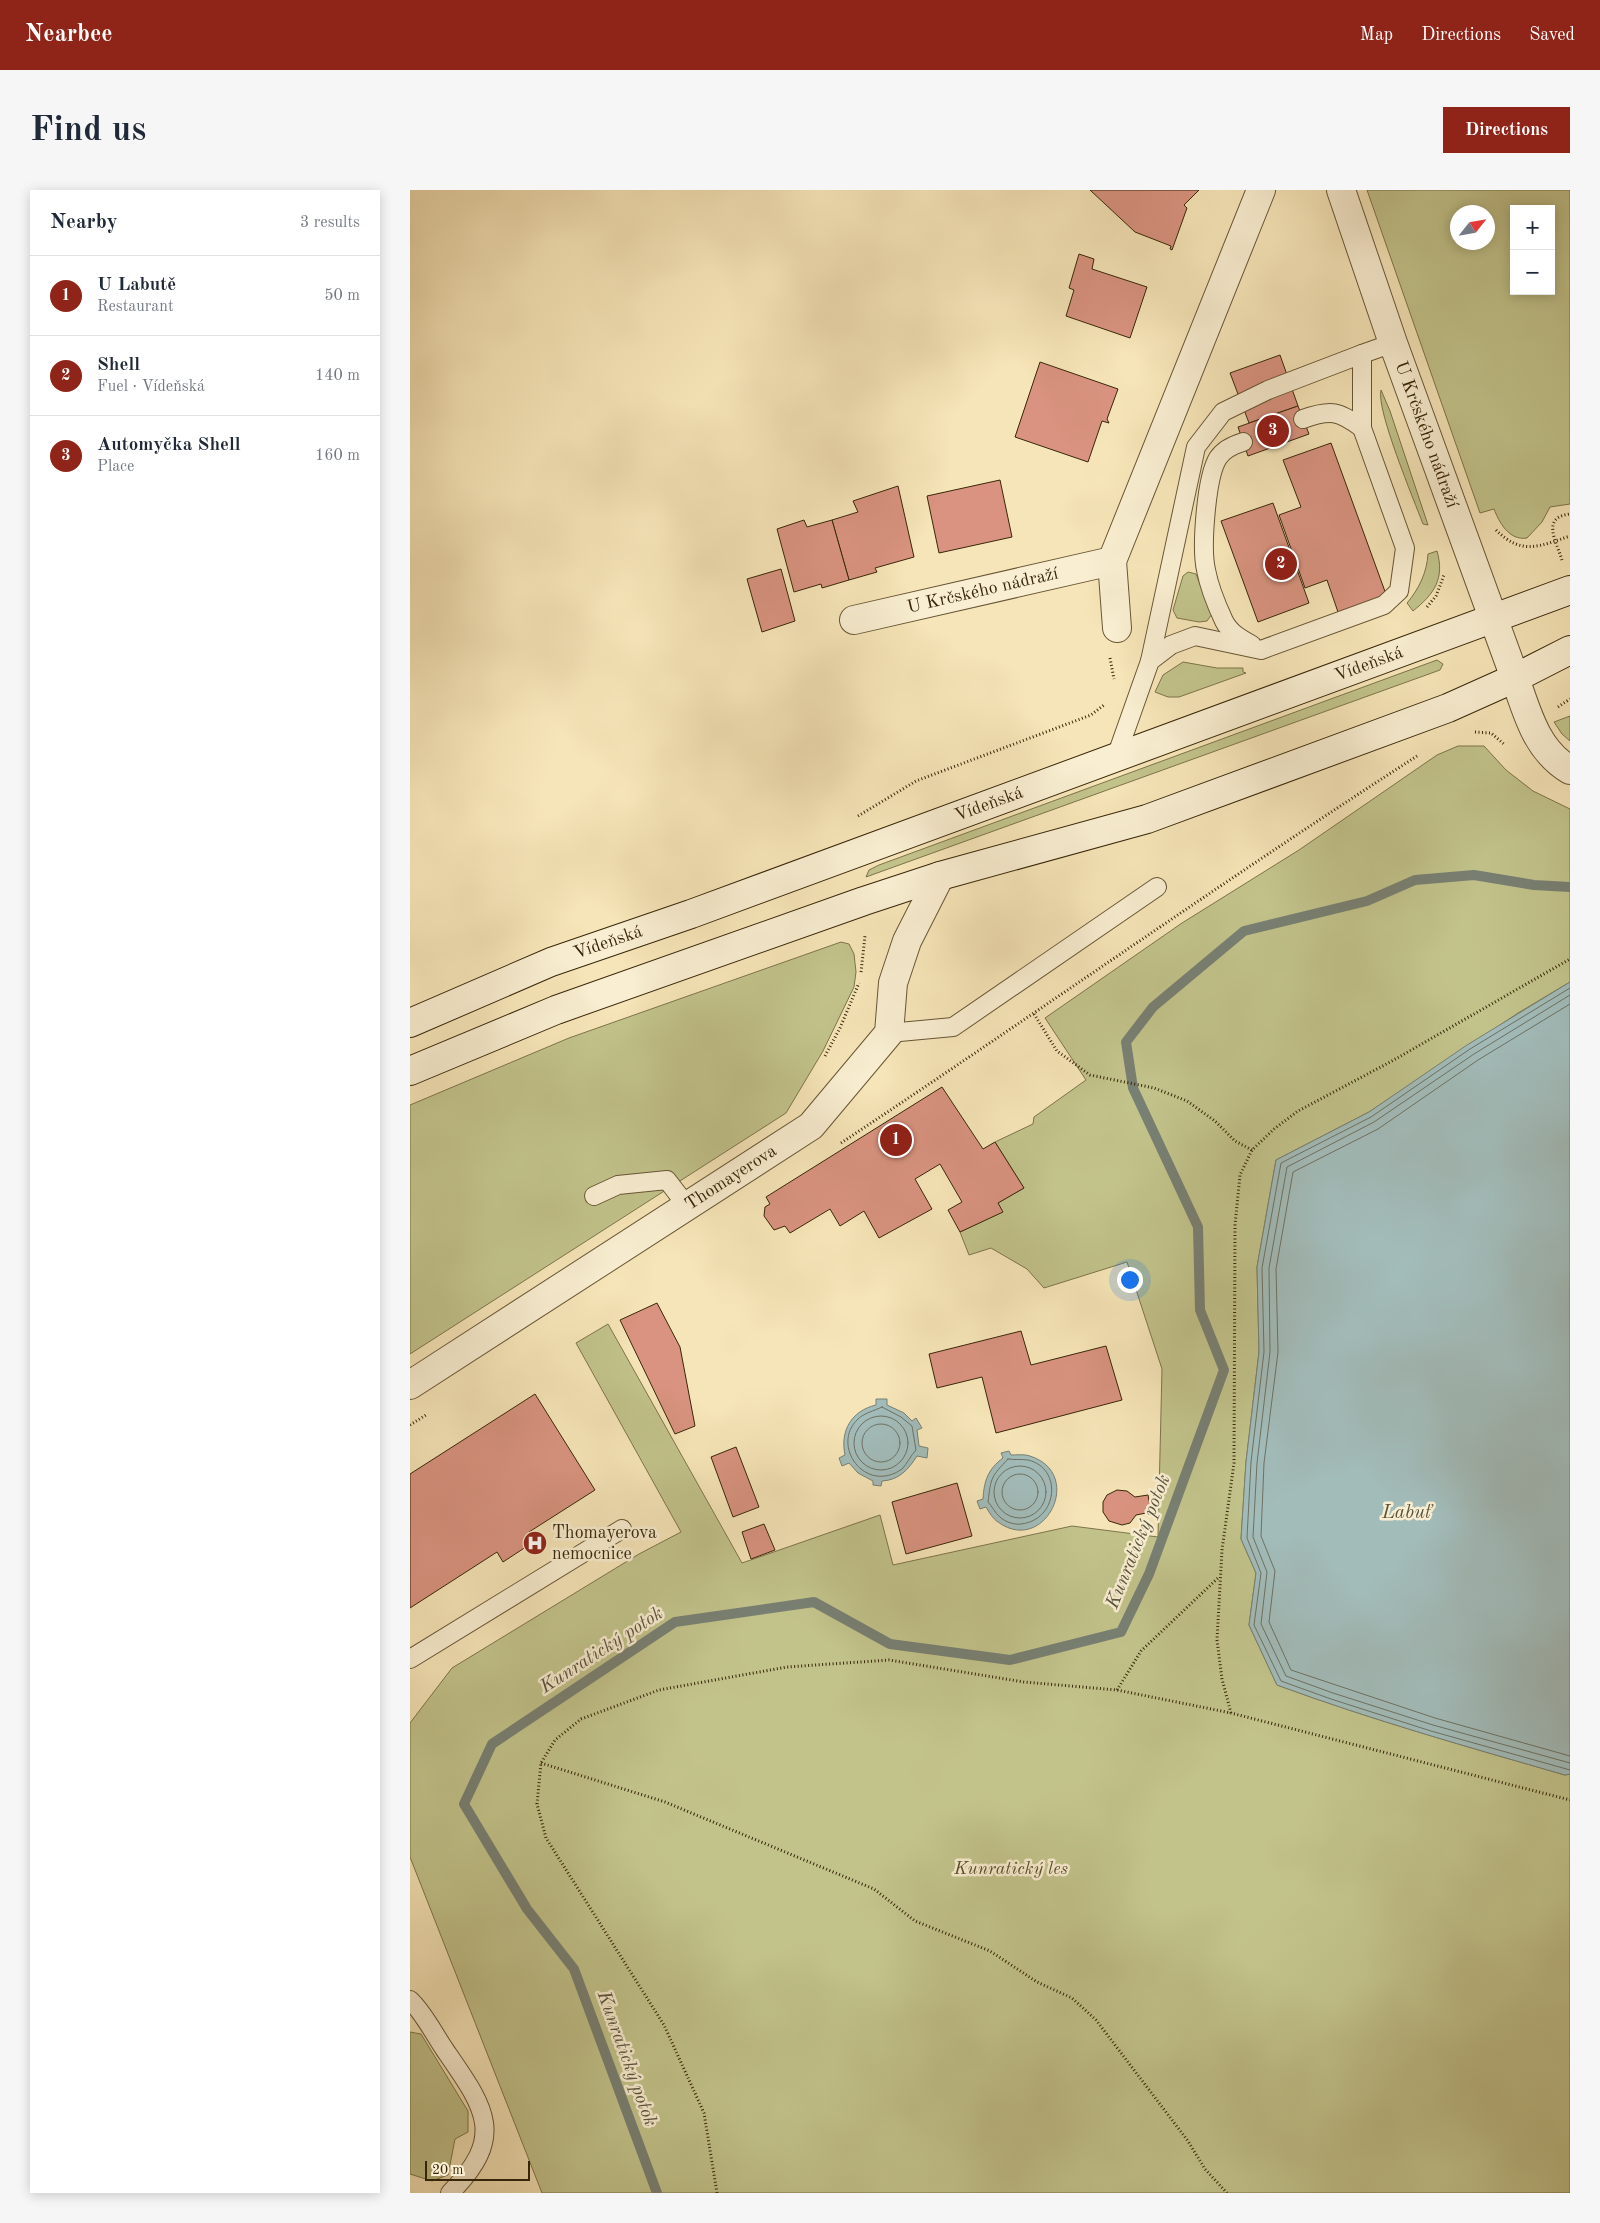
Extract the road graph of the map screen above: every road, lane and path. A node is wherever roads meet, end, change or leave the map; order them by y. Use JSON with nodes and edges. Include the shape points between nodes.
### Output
{"nodes":[{"id":1,"x":1261,"y":190,"type":"edge"},
{"id":2,"x":1341,"y":190,"type":"edge"},
{"id":3,"x":1393,"y":343,"type":"junction"},
{"id":4,"x":1362,"y":354,"type":"junction"},
{"id":5,"x":1303,"y":419,"type":"dead end"},
{"id":6,"x":1362,"y":428,"type":"junction"},
{"id":7,"x":1243,"y":442,"type":"dead end"},
{"id":8,"x":1570,"y":514,"type":"edge"},
{"id":9,"x":1493,"y":525,"type":"dead end"},
{"id":10,"x":1570,"y":536,"type":"edge"},
{"id":11,"x":1556,"y":541,"type":"junction"},
{"id":12,"x":1112,"y":561,"type":"junction"},
{"id":13,"x":1570,"y":590,"type":"edge"},
{"id":14,"x":854,"y":620,"type":"dead end"},
{"id":15,"x":1493,"y":620,"type":"junction"},
{"id":16,"x":1117,"y":628,"type":"dead end"},
{"id":17,"x":1261,"y":650,"type":"junction"},
{"id":18,"x":1570,"y":650,"type":"edge"},
{"id":19,"x":1150,"y":661,"type":"junction"},
{"id":20,"x":1515,"y":678,"type":"junction"},
{"id":21,"x":1491,"y":733,"type":"dead end"},
{"id":22,"x":1466,"y":734,"type":"dead end"},
{"id":23,"x":1418,"y":755,"type":"dead end"},
{"id":24,"x":1116,"y":757,"type":"junction"},
{"id":25,"x":1570,"y":770,"type":"edge"},
{"id":26,"x":940,"y":876,"type":"junction"},
{"id":27,"x":1157,"y":887,"type":"dead end"},
{"id":28,"x":866,"y":927,"type":"dead end"},
{"id":29,"x":1161,"y":927,"type":"dead end"},
{"id":30,"x":1570,"y":959,"type":"edge"},
{"id":31,"x":1034,"y":1014,"type":"dead end"},
{"id":32,"x":410,"y":1023,"type":"edge"},
{"id":33,"x":889,"y":1033,"type":"junction"},
{"id":34,"x":821,"y":1063,"type":"dead end"},
{"id":35,"x":410,"y":1071,"type":"edge"},
{"id":36,"x":1252,"y":1150,"type":"junction"},
{"id":37,"x":594,"y":1196,"type":"dead end"},
{"id":38,"x":687,"y":1206,"type":"junction"},
{"id":39,"x":410,"y":1385,"type":"edge"},
{"id":40,"x":622,"y":1529,"type":"dead end"},
{"id":41,"x":1219,"y":1577,"type":"junction"},
{"id":42,"x":410,"y":1659,"type":"edge"},
{"id":43,"x":1117,"y":1690,"type":"junction"},
{"id":44,"x":1231,"y":1713,"type":"junction"},
{"id":45,"x":541,"y":1763,"type":"junction"},
{"id":46,"x":1570,"y":1800,"type":"edge"},
{"id":47,"x":410,"y":2000,"type":"edge"},
{"id":48,"x":450,"y":2193,"type":"edge"},
{"id":49,"x":717,"y":2193,"type":"edge"},
{"id":50,"x":1227,"y":2193,"type":"edge"}],
"edges":[{"from":1,"to":12,"type":"main road"},
{"from":2,"to":3,"type":"main road","name":"U Krčského nádraží"},
{"from":3,"to":4,"type":"lane"},
{"from":3,"to":15,"type":"main road","name":"U Krčského nádraží"},
{"from":4,"to":6,"type":"lane"},
{"from":4,"to":19,"type":"lane","via":[[1268,390],[1224,412],[1196,447]]},
{"from":5,"to":6,"type":"lane","via":[[1334,412]]},
{"from":6,"to":17,"type":"lane","via":[[1405,548],[1399,591],[1384,605]]},
{"from":7,"to":17,"type":"lane","via":[[1232,445],[1219,457],[1212,471],[1203,543],[1206,572],[1224,622],[1237,637]]},
{"from":8,"to":11,"type":"path","via":[[1554,519],[1552,526]]},
{"from":9,"to":11,"type":"path","via":[[1512,544],[1539,547]]},
{"from":10,"to":11,"type":"path"},
{"from":12,"to":14,"type":"main road","name":"U Krčského nádraží"},
{"from":12,"to":16,"type":"main road"},
{"from":13,"to":15,"type":"main road","name":"Vídeňská"},
{"from":15,"to":20,"type":"main road","name":"U Krčského nádraží"},
{"from":15,"to":24,"type":"main road","name":"Vídeňská"},
{"from":17,"to":19,"type":"lane","via":[[1195,636],[1171,645]]},
{"from":18,"to":20,"type":"main road"},
{"from":19,"to":24,"type":"lane"},
{"from":20,"to":25,"type":"main road","name":"U Krčského nádraží","via":[[1539,741]]},
{"from":20,"to":26,"type":"main road","via":[[1431,714],[1147,819]]},
{"from":21,"to":22,"type":"path"},
{"from":23,"to":29,"type":"path"},
{"from":24,"to":32,"type":"main road","name":"Vídeňská","via":[[691,914],[551,962]]},
{"from":26,"to":33,"type":"main road","via":[[907,941],[893,984]]},
{"from":26,"to":35,"type":"main road","via":[[556,1010]]},
{"from":27,"to":33,"type":"lane","via":[[954,1027]]},
{"from":28,"to":34,"type":"path","via":[[860,981]]},
{"from":30,"to":36,"type":"path","via":[[1298,1111]]},
{"from":31,"to":36,"type":"path","via":[[1057,1050],[1090,1075],[1146,1087],[1188,1101],[1235,1141]]},
{"from":33,"to":38,"type":"main road","name":"Thomayerova","via":[[811,1126]]},
{"from":36,"to":41,"type":"path","via":[[1240,1175],[1235,1225],[1234,1463]]},
{"from":37,"to":38,"type":"lane","via":[[618,1184],[667,1180]]},
{"from":38,"to":39,"type":"main road","name":"Thomayerova"},
{"from":40,"to":42,"type":"lane"},
{"from":41,"to":43,"type":"path","via":[[1141,1651]]},
{"from":41,"to":44,"type":"path","via":[[1216,1640]]},
{"from":43,"to":44,"type":"path"},
{"from":43,"to":45,"type":"path","via":[[1024,1682],[889,1660],[787,1667],[659,1690],[581,1719],[555,1740]]},
{"from":44,"to":46,"type":"path"},
{"from":45,"to":49,"type":"path","via":[[537,1804],[546,1838],[664,2025],[704,2112]]},
{"from":45,"to":50,"type":"path","via":[[665,1802],[874,1890],[915,1921],[990,1951],[1037,1982],[1072,1998],[1096,2020],[1188,2141],[1205,2169]]},
{"from":47,"to":48,"type":"lane","via":[[474,2091],[485,2120],[484,2145],[470,2172]]}]}
